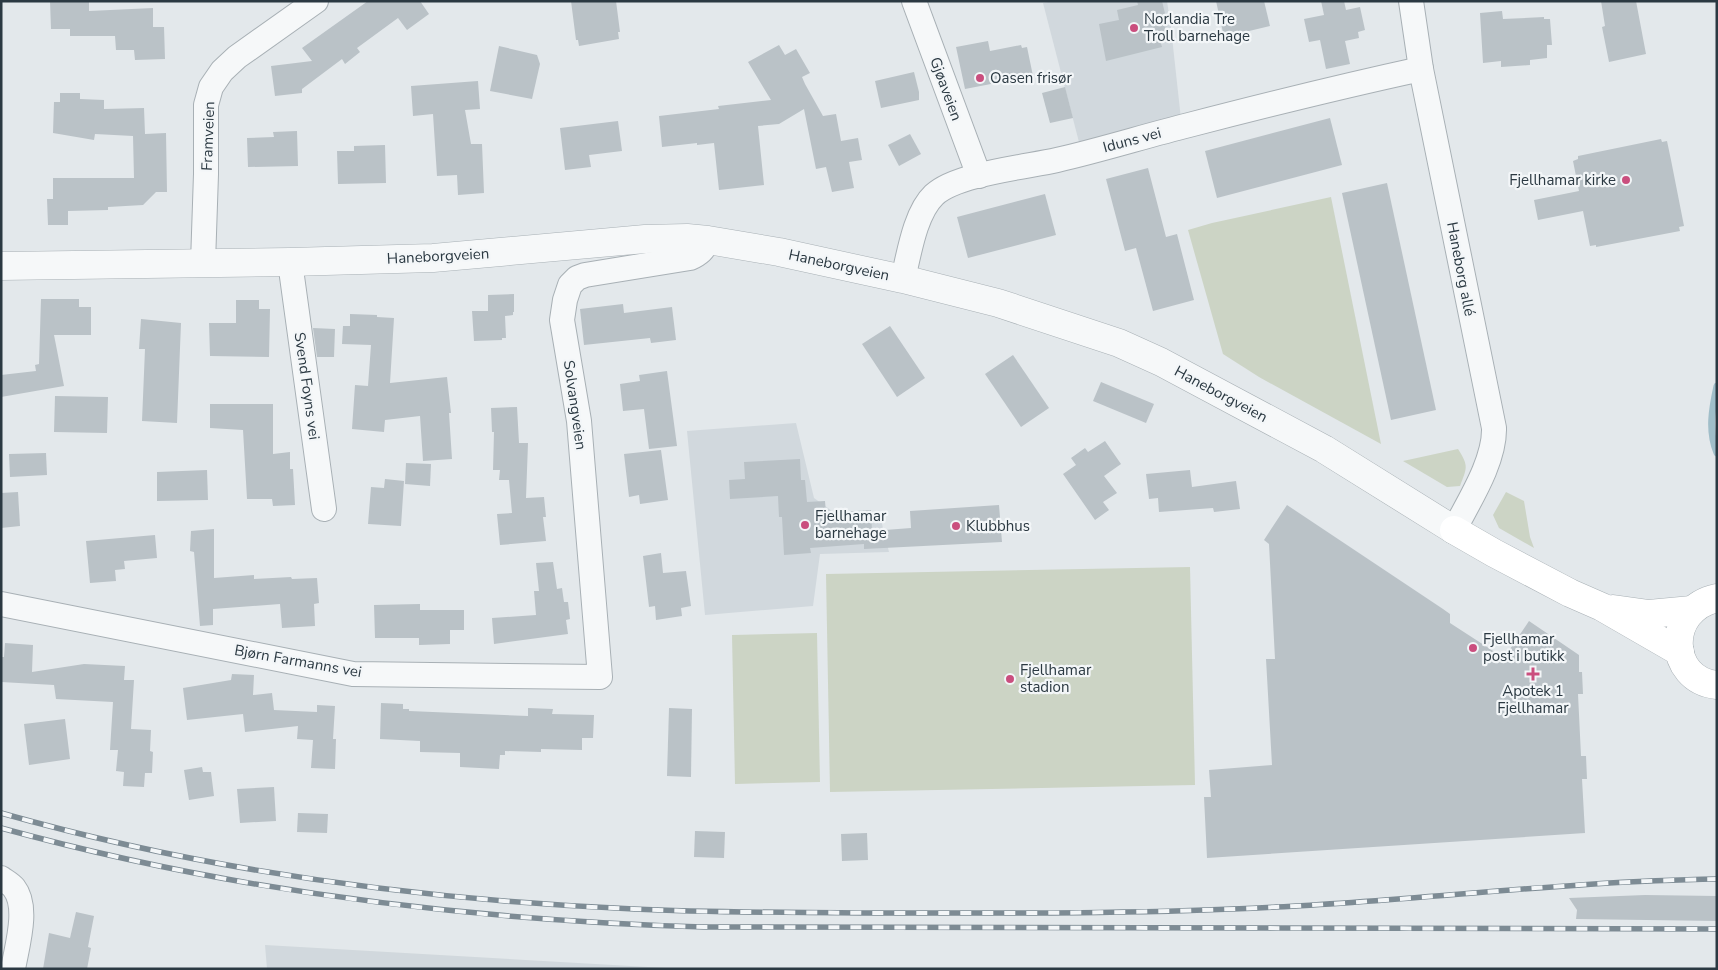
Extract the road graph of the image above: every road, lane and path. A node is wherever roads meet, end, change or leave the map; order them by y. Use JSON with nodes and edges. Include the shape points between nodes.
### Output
{"nodes":[{"id":1,"x":316,"y":1,"type":"edge"},
{"id":2,"x":914,"y":1,"type":"edge"},
{"id":3,"x":1411,"y":1,"type":"edge"},
{"id":4,"x":1421,"y":69,"type":"junction"},
{"id":5,"x":979,"y":176,"type":"junction"},
{"id":6,"x":708,"y":240,"type":"junction"},
{"id":7,"x":290,"y":262,"type":"junction"},
{"id":8,"x":203,"y":263,"type":"junction"},
{"id":9,"x":1,"y":266,"type":"edge"},
{"id":10,"x":903,"y":279,"type":"junction"},
{"id":11,"x":324,"y":509,"type":"dead end"},
{"id":12,"x":1454,"y":530,"type":"junction"},
{"id":13,"x":1717,"y":598,"type":"edge"},
{"id":14,"x":1,"y":604,"type":"edge"},
{"id":15,"x":1602,"y":607,"type":"junction"},
{"id":16,"x":1692,"y":610,"type":"junction"},
{"id":17,"x":1680,"y":652,"type":"junction"},
{"id":18,"x":600,"y":677,"type":"joint"},
{"id":19,"x":1715,"y":688,"type":"edge"},
{"id":20,"x":8,"y":883,"type":"edge"},
{"id":21,"x":13,"y":969,"type":"edge"}],
"edges":[{"from":1,"to":8,"type":"street","name":"Framveien","via":[[237,57],[211,87],[206,105]]},
{"from":2,"to":5,"type":"street","name":"Gjøaveien"},
{"from":3,"to":4,"type":"street","name":"Haneborg allé"},
{"from":4,"to":5,"type":"street","name":"Iduns vei","via":[[1266,105],[1058,160]]},
{"from":4,"to":12,"type":"street","name":"Haneborg allé","via":[[1494,428],[1488,460]]},
{"from":5,"to":10,"type":"street","name":"Iduns vei","via":[[949,184],[933,195],[918,222]]},
{"from":6,"to":7,"type":"street","name":"Haneborgveien","via":[[645,238],[467,256]]},
{"from":6,"to":10,"type":"street","name":"Haneborgveien","via":[[803,256]]},
{"from":6,"to":18,"type":"street","name":"Solvangveien","via":[[705,247],[690,258],[585,275],[570,285],[565,300],[562,320],[579,421]]},
{"from":7,"to":8,"type":"street","name":"Haneborgveien"},
{"from":7,"to":11,"type":"street","name":"Svend Foyns vei"},
{"from":8,"to":9,"type":"street","name":"Haneborgveien"},
{"from":10,"to":12,"type":"street","name":"Haneborgveien","via":[[1035,315],[1118,343],[1162,362],[1324,449]]},
{"from":12,"to":15,"type":"main road","name":"Haneborgveien","via":[[1501,558]]},
{"from":13,"to":16,"type":"main road","via":[[1702,602]]},
{"from":14,"to":18,"type":"street","name":"Bjørn Farmanns vei","via":[[353,674]]},
{"from":15,"to":16,"type":"main road","name":"Haneborgveien","via":[[1649,614]]},
{"from":15,"to":17,"type":"main road","name":"Haneborgveien"},
{"from":16,"to":17,"type":"main road","via":[[1679,633]]},
{"from":17,"to":19,"type":"main road","via":[[1688,669]]},
{"from":20,"to":21,"type":"street","via":[[21,904]]}]}
